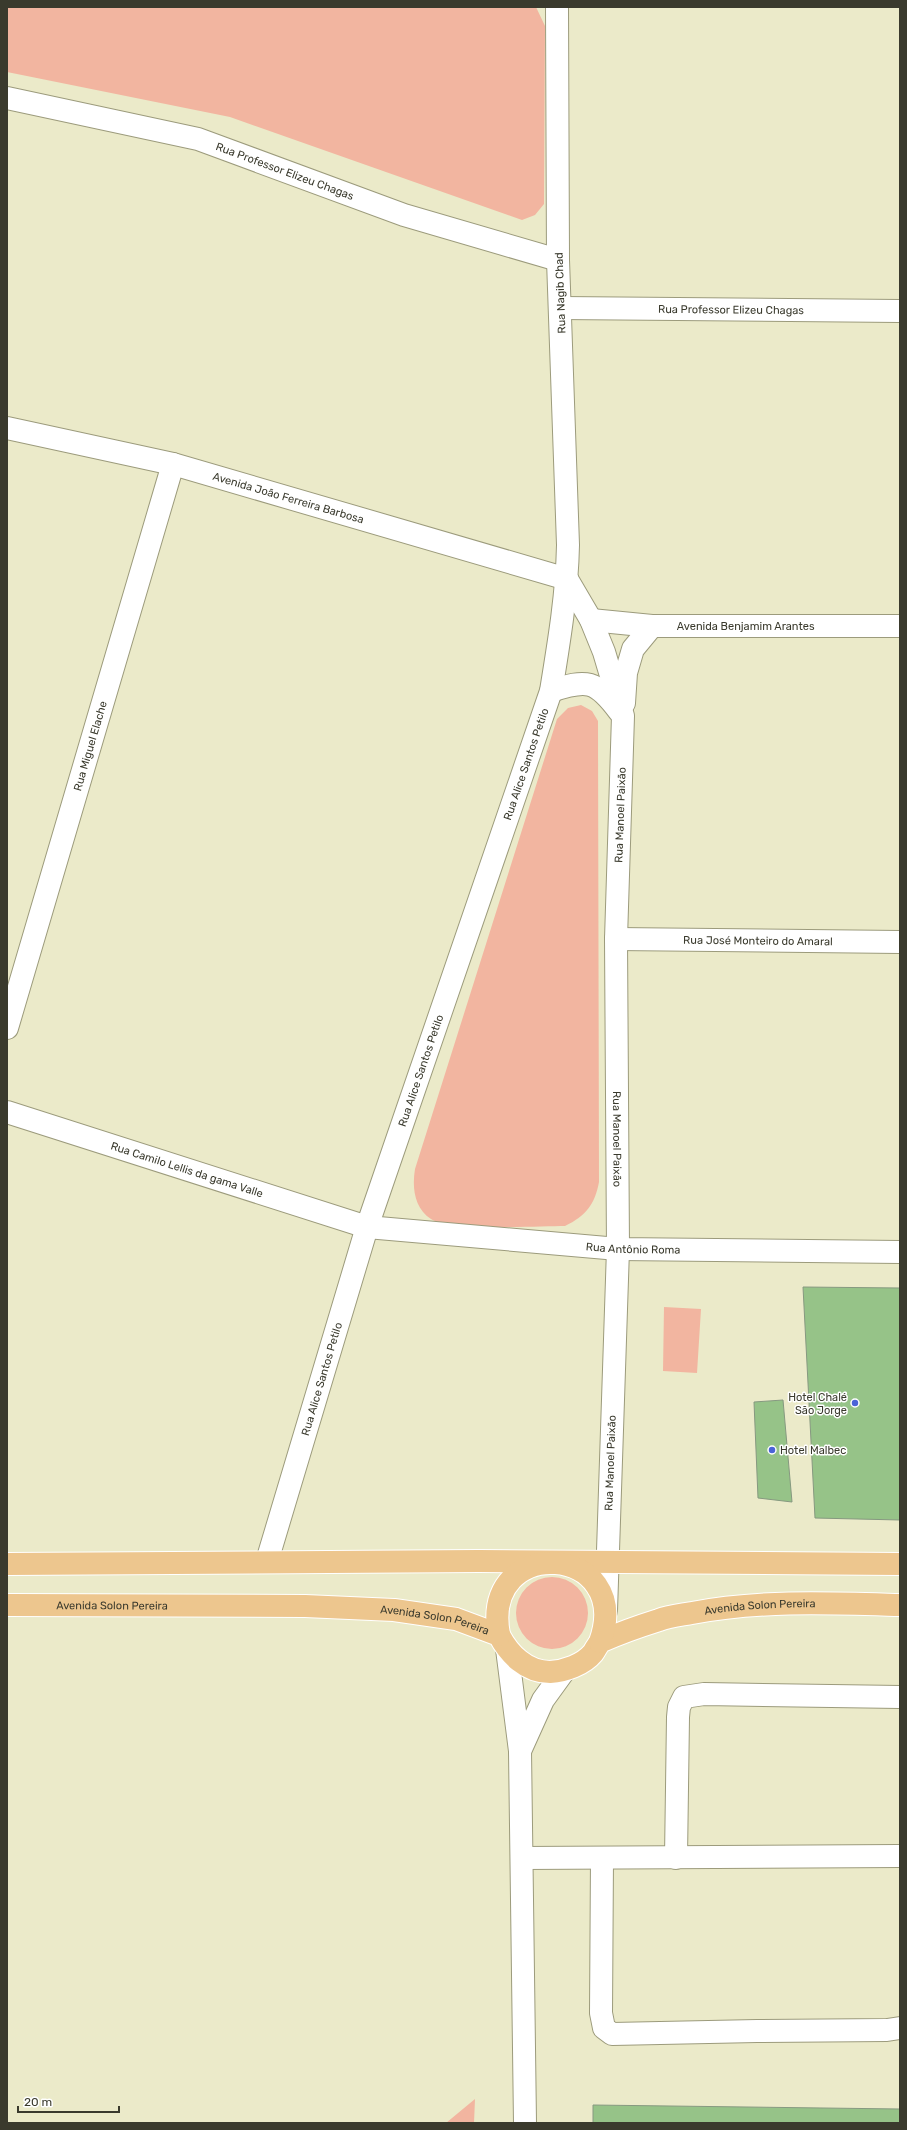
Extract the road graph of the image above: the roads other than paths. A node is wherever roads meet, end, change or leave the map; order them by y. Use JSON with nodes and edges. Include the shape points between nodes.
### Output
{"nodes":[{"id":1,"x":557,"y":7,"type":"edge"},
{"id":2,"x":7,"y":98,"type":"edge"},
{"id":3,"x":558,"y":260,"type":"junction"},
{"id":4,"x":561,"y":308,"type":"junction"},
{"id":5,"x":900,"y":311,"type":"edge"},
{"id":6,"x":7,"y":428,"type":"edge"},
{"id":7,"x":173,"y":464,"type":"junction"},
{"id":8,"x":567,"y":578,"type":"junction"},
{"id":9,"x":591,"y":620,"type":"junction"},
{"id":10,"x":652,"y":626,"type":"junction"},
{"id":11,"x":900,"y":626,"type":"edge"},
{"id":12,"x":551,"y":691,"type":"junction"},
{"id":13,"x":623,"y":716,"type":"junction"},
{"id":14,"x":616,"y":940,"type":"junction"},
{"id":15,"x":900,"y":942,"type":"edge"},
{"id":16,"x":7,"y":1028,"type":"edge"},
{"id":17,"x":7,"y":1112,"type":"edge"},
{"id":18,"x":367,"y":1227,"type":"junction"},
{"id":19,"x":618,"y":1249,"type":"junction"},
{"id":20,"x":900,"y":1252,"type":"edge"},
{"id":21,"x":267,"y":1561,"type":"junction"},
{"id":22,"x":546,"y":1562,"type":"junction"},
{"id":23,"x":607,"y":1562,"type":"junction"},
{"id":24,"x":7,"y":1564,"type":"edge"},
{"id":25,"x":900,"y":1564,"type":"edge"},
{"id":26,"x":900,"y":1605,"type":"edge"},
{"id":27,"x":7,"y":1606,"type":"edge"},
{"id":28,"x":606,"y":1613,"type":"junction"},
{"id":29,"x":503,"y":1642,"type":"junction"},
{"id":30,"x":600,"y":1642,"type":"junction"},
{"id":31,"x":564,"y":1670,"type":"junction"},
{"id":32,"x":900,"y":1697,"type":"edge"},
{"id":33,"x":520,"y":1751,"type":"junction"},
{"id":34,"x":900,"y":1856,"type":"edge"},
{"id":35,"x":522,"y":1858,"type":"junction"},
{"id":36,"x":602,"y":1858,"type":"junction"},
{"id":37,"x":676,"y":1858,"type":"junction"},
{"id":38,"x":900,"y":2028,"type":"edge"},
{"id":39,"x":524,"y":2123,"type":"edge"}],
"edges":[{"from":1,"to":3,"type":"street","name":"Rua Nagib Chad"},
{"from":2,"to":3,"type":"street","name":"Rua Professor Elizeu Chagas","via":[[198,139],[404,215]]},
{"from":3,"to":4,"type":"street","name":"Rua Nagib Chad"},
{"from":4,"to":5,"type":"street","name":"Rua Professor Elizeu Chagas"},
{"from":4,"to":8,"type":"street","name":"Rua Nagib Chad"},
{"from":6,"to":7,"type":"street","name":"Avenida João Ferreira Barbosa"},
{"from":7,"to":8,"type":"street","name":"Avenida João Ferreira Barbosa"},
{"from":7,"to":16,"type":"street","name":"Rua Miguel Elache"},
{"from":8,"to":9,"type":"street","name":"Rua Manoel Paixão"},
{"from":8,"to":12,"type":"street","name":"Rua Alice Santos Petilo"},
{"from":9,"to":10,"type":"street","name":"Avenida Benjamim Arantes"},
{"from":9,"to":13,"type":"street","name":"Rua Manoel Paixão","via":[[604,652]]},
{"from":10,"to":11,"type":"street","name":"Avenida Benjamim Arantes"},
{"from":10,"to":13,"type":"street","name":"Rua Manoel Paixão","via":[[632,649],[626,673]]},
{"from":12,"to":13,"type":"street","via":[[575,683],[592,685],[607,695]]},
{"from":12,"to":18,"type":"street","name":"Rua Alice Santos Petilo"},
{"from":13,"to":14,"type":"street","name":"Rua Manoel Paixão"},
{"from":14,"to":15,"type":"street","name":"Rua José Monteiro do Amaral"},
{"from":14,"to":19,"type":"street","name":"Rua Manoel Paixão"},
{"from":17,"to":18,"type":"street","name":"Rua Camilo Lellis da gama Valle"},
{"from":18,"to":19,"type":"street","name":"Rua Antônio Roma"},
{"from":18,"to":21,"type":"street","name":"Rua Alice Santos Petilo"},
{"from":19,"to":20,"type":"street","name":"Rua Antônio Roma"},
{"from":19,"to":23,"type":"street","name":"Rua Manoel Paixão"},
{"from":21,"to":22,"type":"main road"},
{"from":21,"to":24,"type":"main road"},
{"from":22,"to":23,"type":"main road"},
{"from":22,"to":28,"type":"main road","via":[[561,1563],[584,1573],[596,1584],[603,1598]]},
{"from":22,"to":29,"type":"main road","via":[[530,1566],[518,1573],[505,1587],[498,1603],[496,1619]]},
{"from":23,"to":25,"type":"main road"},
{"from":23,"to":28,"type":"street","name":"Rua Manoel Paixão"},
{"from":26,"to":30,"type":"main road","name":"Avenida Solon Pereira","via":[[800,1603],[728,1606],[660,1619]]},
{"from":27,"to":29,"type":"main road","name":"Avenida Solon Pereira","via":[[305,1606],[394,1610],[456,1618]]},
{"from":28,"to":30,"type":"main road","via":[[605,1628]]},
{"from":29,"to":31,"type":"main road","name":"Avenida Solon Pereira","via":[[518,1660],[532,1668],[548,1672]]},
{"from":29,"to":33,"type":"street"},
{"from":30,"to":31,"type":"main road","name":"Avenida Solon Pereira","via":[[592,1654],[579,1664]]},
{"from":31,"to":33,"type":"street","via":[[543,1700]]},
{"from":32,"to":37,"type":"street","via":[[704,1694],[684,1697],[678,1717]]},
{"from":33,"to":35,"type":"street"},
{"from":34,"to":37,"type":"street"},
{"from":35,"to":36,"type":"street"},
{"from":35,"to":39,"type":"street"},
{"from":36,"to":37,"type":"street"},
{"from":36,"to":38,"type":"street","via":[[601,2013],[604,2028],[612,2034]]}]}
